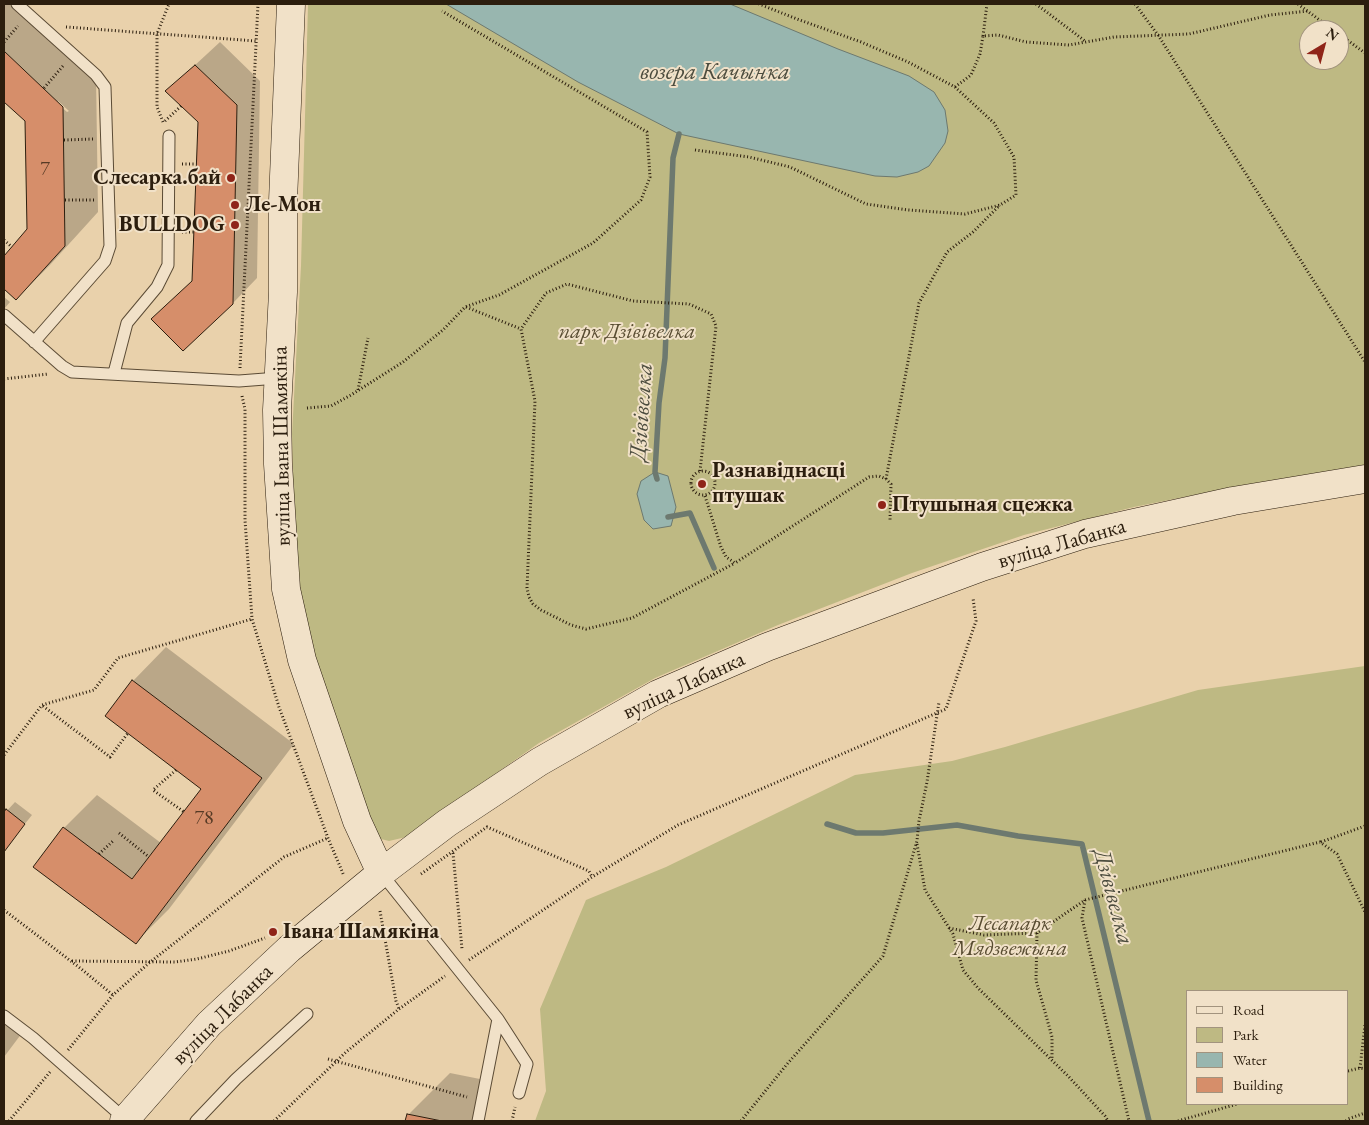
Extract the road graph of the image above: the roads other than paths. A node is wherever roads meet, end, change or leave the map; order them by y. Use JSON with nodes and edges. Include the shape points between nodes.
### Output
{"nodes":[{"id":1,"x":17,"y":4,"type":"edge"},
{"id":2,"x":291,"y":4,"type":"edge"},
{"id":3,"x":169,"y":136,"type":"road end"},
{"id":4,"x":4,"y":314,"type":"edge"},
{"id":5,"x":34,"y":342,"type":"junction"},
{"id":6,"x":114,"y":373,"type":"junction"},
{"id":7,"x":278,"y":378,"type":"junction"},
{"id":8,"x":1365,"y":479,"type":"edge"},
{"id":9,"x":380,"y":873,"type":"junction"},
{"id":10,"x":307,"y":1014,"type":"dead end"},
{"id":11,"x":4,"y":1016,"type":"edge"},
{"id":12,"x":498,"y":1019,"type":"junction"},
{"id":13,"x":518,"y":1093,"type":"dead end"},
{"id":14,"x":124,"y":1120,"type":"edge"},
{"id":15,"x":196,"y":1121,"type":"edge"},
{"id":16,"x":478,"y":1121,"type":"edge"}],
"edges":[{"from":1,"to":5,"type":"lane","via":[[96,75],[105,87],[110,246],[105,261]]},
{"from":2,"to":7,"type":"main road","name":"вуліца Івана Шамякіна"},
{"from":3,"to":6,"type":"lane","via":[[168,265],[157,287],[127,323]]},
{"from":4,"to":5,"type":"lane"},
{"from":5,"to":6,"type":"lane","via":[[72,372]]},
{"from":6,"to":7,"type":"lane","via":[[239,381]]},
{"from":7,"to":9,"type":"main road","name":"вуліца Івана Шамякіна","via":[[278,464],[286,589],[302,660],[357,820]]},
{"from":8,"to":9,"type":"main road","name":"вуліца Лабанка","via":[[1234,502],[1085,534],[982,567],[767,647],[658,694],[539,762],[447,823]]},
{"from":9,"to":12,"type":"lane"},
{"from":9,"to":14,"type":"main road","name":"вуліца Лабанка","via":[[289,949],[210,1024]]},
{"from":10,"to":15,"type":"lane"},
{"from":11,"to":14,"type":"lane"},
{"from":12,"to":13,"type":"lane","via":[[527,1064]]},
{"from":12,"to":16,"type":"lane"}]}
